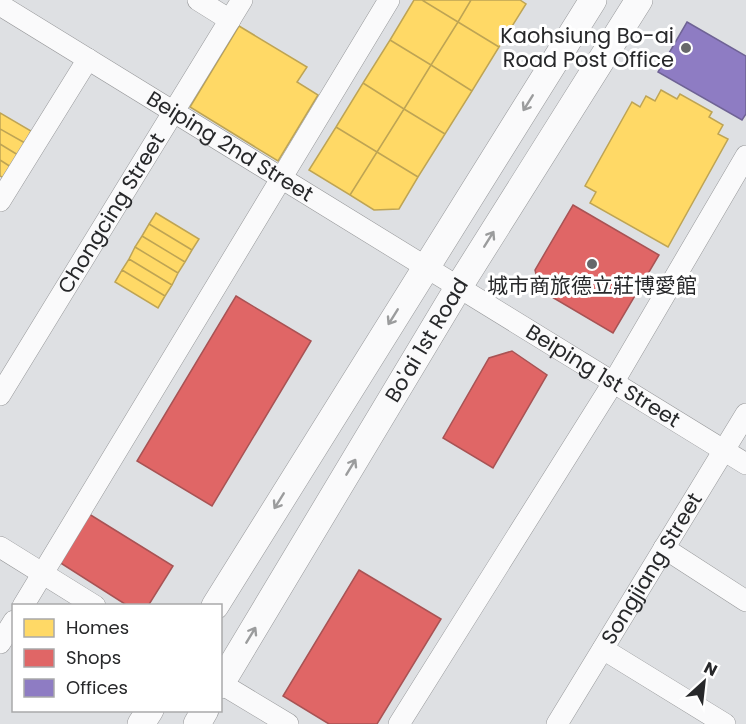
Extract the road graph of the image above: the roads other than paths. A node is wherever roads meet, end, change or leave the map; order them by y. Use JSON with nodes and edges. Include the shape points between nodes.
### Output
{"nodes":[{"id":1,"x":198,"y":0,"type":"edge"},
{"id":2,"x":242,"y":0,"type":"edge"},
{"id":3,"x":389,"y":0,"type":"edge"},
{"id":4,"x":594,"y":0,"type":"edge"},
{"id":5,"x":639,"y":0,"type":"edge"},
{"id":6,"x":1,"y":7,"type":"edge"},
{"id":7,"x":230,"y":20,"type":"junction"},
{"id":8,"x":88,"y":59,"type":"junction"},
{"id":9,"x":173,"y":112,"type":"junction"},
{"id":10,"x":746,"y":156,"type":"edge"},
{"id":11,"x":281,"y":179,"type":"junction"},
{"id":12,"x":0,"y":201,"type":"edge"},
{"id":13,"x":424,"y":268,"type":"junction"},
{"id":14,"x":458,"y":288,"type":"junction"},
{"id":15,"x":613,"y":384,"type":"junction"},
{"id":16,"x":0,"y":395,"type":"edge"},
{"id":17,"x":746,"y":414,"type":"edge"},
{"id":18,"x":724,"y":451,"type":"junction"},
{"id":19,"x":746,"y":464,"type":"edge"},
{"id":20,"x":0,"y":547,"type":"edge"},
{"id":21,"x":664,"y":548,"type":"junction"},
{"id":22,"x":43,"y":573,"type":"junction"},
{"id":23,"x":746,"y":601,"type":"edge"},
{"id":24,"x":24,"y":604,"type":"edge"},
{"id":25,"x":92,"y":604,"type":"edge"},
{"id":26,"x":216,"y":604,"type":"edge"},
{"id":27,"x":12,"y":624,"type":"edge"},
{"id":28,"x":0,"y":643,"type":"edge"},
{"id":29,"x":603,"y":649,"type":"junction"},
{"id":30,"x":222,"y":682,"type":"edge"},
{"id":31,"x":222,"y":685,"type":"edge"},
{"id":32,"x":288,"y":724,"type":"edge"},
{"id":33,"x":399,"y":724,"type":"edge"},
{"id":34,"x":557,"y":724,"type":"edge"},
{"id":35,"x":725,"y":724,"type":"edge"}],
"edges":[{"from":1,"to":7,"type":"street"},
{"from":2,"to":7,"type":"street","name":"Chongcing Street"},
{"from":3,"to":11,"type":"street"},
{"from":4,"to":13,"type":"main road","name":"Bo'ai 1st Road","one_way":true},
{"from":14,"to":5,"type":"main road","name":"Bo'ai 1st Road","one_way":true},
{"from":6,"to":8,"type":"street","name":"Beiping 2nd Street"},
{"from":7,"to":9,"type":"street","name":"Chongcing Street"},
{"from":8,"to":9,"type":"street","name":"Beiping 2nd Street"},
{"from":8,"to":12,"type":"street"},
{"from":9,"to":11,"type":"street","name":"Beiping 2nd Street"},
{"from":9,"to":16,"type":"street","name":"Chongcing Street"},
{"from":10,"to":15,"type":"street"},
{"from":11,"to":13,"type":"street","name":"Beiping 2nd Street"},
{"from":11,"to":22,"type":"street"},
{"from":13,"to":14,"type":"street","name":"Beiping 2nd Street"},
{"from":13,"to":26,"type":"main road","name":"Bo'ai 1st Road","one_way":true},
{"from":14,"to":15,"type":"street","name":"Beiping 1st Street"},
{"from":30,"to":14,"type":"main road","name":"Bo'ai 1st Road","one_way":true},
{"from":15,"to":18,"type":"street","name":"Beiping 1st Street"},
{"from":15,"to":33,"type":"street"},
{"from":17,"to":18,"type":"street","name":"Songjiang Street"},
{"from":18,"to":19,"type":"street","name":"Beiping 1st Street"},
{"from":18,"to":21,"type":"street","name":"Songjiang Street"},
{"from":20,"to":22,"type":"street"},
{"from":21,"to":23,"type":"street"},
{"from":21,"to":29,"type":"street","name":"Songjiang Street"},
{"from":22,"to":24,"type":"street"},
{"from":22,"to":25,"type":"street"},
{"from":27,"to":28,"type":"street"},
{"from":29,"to":34,"type":"street","name":"Songjiang Street"},
{"from":29,"to":35,"type":"street"},
{"from":31,"to":32,"type":"street"}]}
